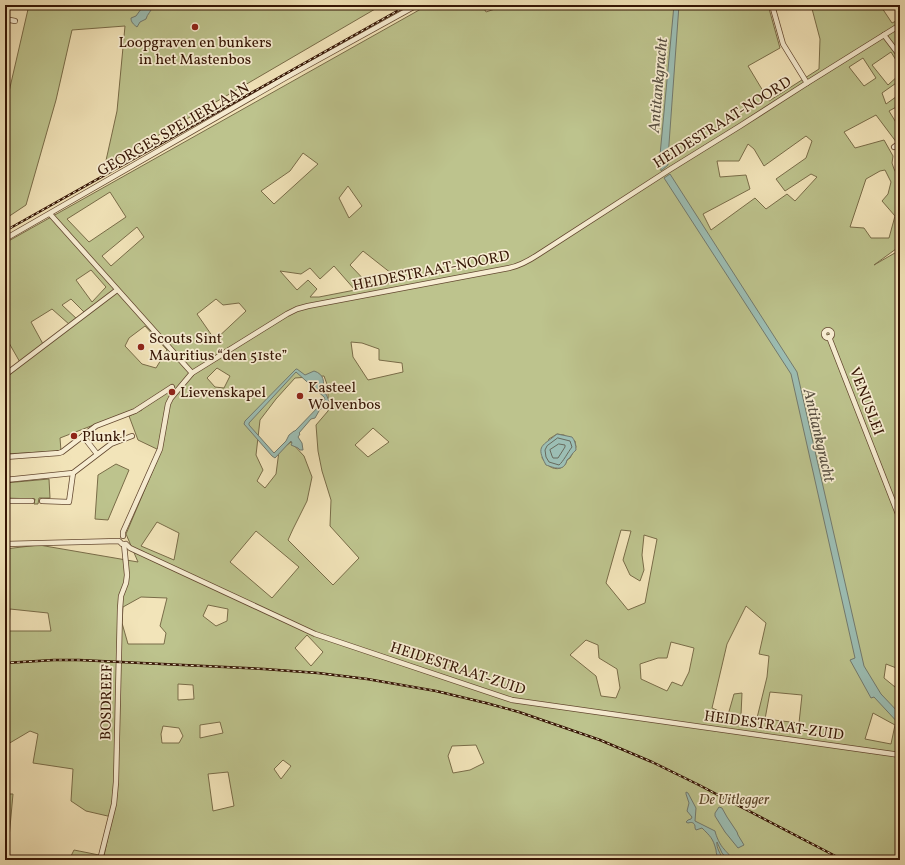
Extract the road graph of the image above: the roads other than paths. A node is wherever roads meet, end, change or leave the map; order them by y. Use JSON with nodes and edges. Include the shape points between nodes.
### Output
{"nodes":[{"id":1,"x":417,"y":5,"type":"edge"},
{"id":2,"x":772,"y":5,"type":"edge"},
{"id":3,"x":5,"y":19,"type":"edge"},
{"id":4,"x":15,"y":20,"type":"dead end"},
{"id":5,"x":900,"y":25,"type":"edge"},
{"id":6,"x":884,"y":35,"type":"junction"},
{"id":7,"x":900,"y":56,"type":"edge"},
{"id":8,"x":807,"y":83,"type":"junction"},
{"id":9,"x":900,"y":143,"type":"edge"},
{"id":10,"x":894,"y":147,"type":"dead end"},
{"id":11,"x":50,"y":214,"type":"junction"},
{"id":12,"x":5,"y":239,"type":"edge"},
{"id":13,"x":117,"y":290,"type":"junction"},
{"id":14,"x":829,"y":337,"type":"dead end"},
{"id":15,"x":192,"y":373,"type":"junction"},
{"id":16,"x":5,"y":375,"type":"edge"},
{"id":17,"x":172,"y":387,"type":"dead end"},
{"id":18,"x":83,"y":436,"type":"junction"},
{"id":19,"x":132,"y":436,"type":"dead end"},
{"id":20,"x":98,"y":454,"type":"junction"},
{"id":21,"x":5,"y":458,"type":"edge"},
{"id":22,"x":73,"y":473,"type":"junction"},
{"id":23,"x":5,"y":480,"type":"edge"},
{"id":24,"x":5,"y":500,"type":"edge"},
{"id":25,"x":32,"y":501,"type":"dead end"},
{"id":26,"x":42,"y":502,"type":"dead end"},
{"id":27,"x":900,"y":518,"type":"edge"},
{"id":28,"x":123,"y":536,"type":"junction"},
{"id":29,"x":119,"y":541,"type":"junction"},
{"id":30,"x":5,"y":544,"type":"edge"},
{"id":31,"x":125,"y":544,"type":"junction"},
{"id":32,"x":900,"y":755,"type":"edge"},
{"id":33,"x":100,"y":860,"type":"edge"}],
"edges":[{"from":1,"to":11,"type":"street","name":"GEORGES SPELIERLAAN","via":[[165,146]]},
{"from":2,"to":8,"type":"street","via":[[782,44]]},
{"from":3,"to":4,"type":"street"},
{"from":5,"to":6,"type":"street","name":"HEIDESTRAAT-NOORD"},
{"from":6,"to":7,"type":"street"},
{"from":6,"to":8,"type":"street","name":"HEIDESTRAAT-NOORD"},
{"from":8,"to":15,"type":"street","name":"HEIDESTRAAT-NOORD","via":[[516,267],[297,309]]},
{"from":9,"to":10,"type":"street"},
{"from":11,"to":12,"type":"street","name":"GEORGES SPELIERLAAN"},
{"from":11,"to":13,"type":"street"},
{"from":13,"to":15,"type":"street"},
{"from":13,"to":16,"type":"street"},
{"from":14,"to":27,"type":"street","name":"VENUSLEI"},
{"from":15,"to":28,"type":"street","name":"HEIDESTRAAT-NOORD","via":[[169,401],[160,449]]},
{"from":17,"to":18,"type":"street","via":[[135,411],[96,426]]},
{"from":18,"to":20,"type":"street"},
{"from":18,"to":21,"type":"street","via":[[59,453]]},
{"from":19,"to":20,"type":"street","via":[[111,444]]},
{"from":20,"to":22,"type":"street"},
{"from":22,"to":23,"type":"street"},
{"from":22,"to":26,"type":"street","via":[[69,502]]},
{"from":24,"to":25,"type":"street"},
{"from":28,"to":29,"type":"street"},
{"from":28,"to":31,"type":"street","via":[[127,539]]},
{"from":29,"to":30,"type":"street"},
{"from":29,"to":31,"type":"street"},
{"from":31,"to":32,"type":"street","name":"HEIDESTRAAT-ZUID","via":[[315,634],[512,700]]},
{"from":31,"to":33,"type":"street","name":"BOSDREEF","via":[[127,575],[120,604],[116,782],[114,804]]}]}
